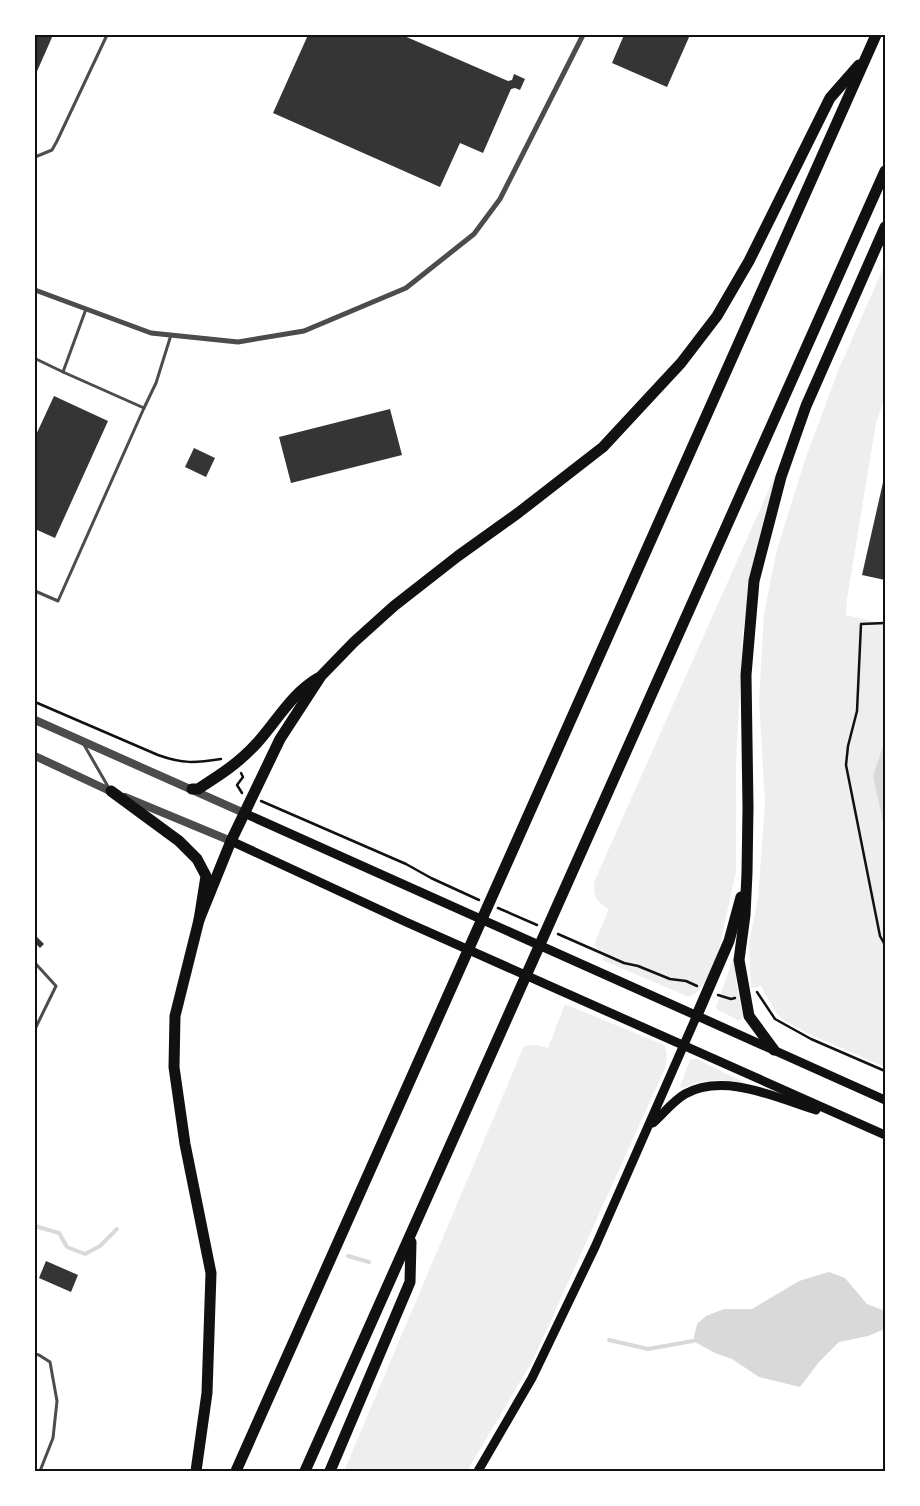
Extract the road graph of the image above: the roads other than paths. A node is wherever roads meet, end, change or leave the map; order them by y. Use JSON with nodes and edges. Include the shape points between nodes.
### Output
{"nodes":[{"id":1,"x":107,"y":35,"type":"edge"},
{"id":2,"x":583,"y":35,"type":"edge"},
{"id":3,"x":876,"y":35,"type":"edge"},
{"id":4,"x":867,"y":56,"type":"junction"},
{"id":5,"x":35,"y":157,"type":"edge"},
{"id":6,"x":885,"y":171,"type":"edge"},
{"id":7,"x":885,"y":226,"type":"edge"},
{"id":8,"x":35,"y":290,"type":"edge"},
{"id":9,"x":86,"y":309,"type":"junction"},
{"id":10,"x":171,"y":335,"type":"junction"},
{"id":11,"x":35,"y":361,"type":"edge"},
{"id":12,"x":63,"y":372,"type":"junction"},
{"id":13,"x":144,"y":408,"type":"junction"},
{"id":14,"x":35,"y":591,"type":"edge"},
{"id":15,"x":321,"y":676,"type":"junction"},
{"id":16,"x":35,"y":720,"type":"edge"},
{"id":17,"x":82,"y":740,"type":"junction"},
{"id":18,"x":35,"y":756,"type":"edge"},
{"id":19,"x":192,"y":789,"type":"junction"},
{"id":20,"x":112,"y":791,"type":"junction"},
{"id":21,"x":244,"y":813,"type":"junction"},
{"id":22,"x":231,"y":842,"type":"junction"},
{"id":23,"x":748,"y":873,"type":"junction"},
{"id":24,"x":199,"y":920,"type":"junction"},
{"id":25,"x":35,"y":963,"type":"edge"},
{"id":26,"x":697,"y":1015,"type":"junction"},
{"id":27,"x":35,"y":1029,"type":"edge"},
{"id":28,"x":684,"y":1046,"type":"junction"},
{"id":29,"x":774,"y":1050,"type":"junction"},
{"id":30,"x":885,"y":1100,"type":"edge"},
{"id":31,"x":850,"y":1120,"type":"junction"},
{"id":32,"x":649,"y":1126,"type":"junction"},
{"id":33,"x":885,"y":1135,"type":"edge"},
{"id":34,"x":411,"y":1237,"type":"junction"},
{"id":35,"x":37,"y":1354,"type":"edge"},
{"id":36,"x":35,"y":1359,"type":"edge"},
{"id":37,"x":40,"y":1471,"type":"edge"},
{"id":38,"x":196,"y":1471,"type":"edge"},
{"id":39,"x":236,"y":1471,"type":"edge"},
{"id":40,"x":305,"y":1471,"type":"edge"},
{"id":41,"x":330,"y":1471,"type":"edge"},
{"id":42,"x":478,"y":1471,"type":"edge"}],
"edges":[{"from":1,"to":5,"type":"lane","via":[[52,150]]},
{"from":2,"to":10,"type":"street","via":[[500,199],[474,234],[406,288],[304,331],[238,342]]},
{"from":3,"to":4,"type":"highway"},
{"from":4,"to":15,"type":"highway","via":[[830,98],[749,261],[717,316],[681,363],[602,447],[394,606]]},
{"from":4,"to":39,"type":"highway"},
{"from":6,"to":34,"type":"highway"},
{"from":7,"to":23,"type":"highway","via":[[806,406],[781,476],[754,581],[746,675]]},
{"from":8,"to":9,"type":"street"},
{"from":9,"to":10,"type":"street","via":[[151,333]]},
{"from":9,"to":12,"type":"lane"},
{"from":10,"to":13,"type":"lane","via":[[156,383]]},
{"from":11,"to":12,"type":"lane"},
{"from":12,"to":13,"type":"lane"},
{"from":13,"to":14,"type":"lane","via":[[58,601]]},
{"from":15,"to":19,"type":"highway","via":[[305,686],[234,766],[198,789]]},
{"from":15,"to":21,"type":"highway","via":[[280,739]]},
{"from":16,"to":17,"type":"street"},
{"from":17,"to":19,"type":"street"},
{"from":17,"to":20,"type":"lane"},
{"from":18,"to":20,"type":"street"},
{"from":19,"to":21,"type":"street"},
{"from":20,"to":22,"type":"street"},
{"from":20,"to":24,"type":"highway","via":[[198,859],[206,876]]},
{"from":21,"to":22,"type":"highway"},
{"from":21,"to":26,"type":"main road"},
{"from":22,"to":24,"type":"highway"},
{"from":22,"to":28,"type":"main road"},
{"from":23,"to":26,"type":"highway","via":[[729,941]]},
{"from":23,"to":29,"type":"highway","via":[[739,960],[749,1016]]},
{"from":24,"to":38,"type":"highway","via":[[175,1016],[174,1067],[185,1144],[212,1273],[207,1393]]},
{"from":25,"to":27,"type":"lane","via":[[56,986]]},
{"from":26,"to":28,"type":"main road"},
{"from":26,"to":29,"type":"main road"},
{"from":28,"to":31,"type":"main road"},
{"from":28,"to":32,"type":"main road"},
{"from":29,"to":30,"type":"main road"},
{"from":31,"to":32,"type":"main road","via":[[752,1090],[721,1084],[703,1086],[684,1095]]},
{"from":31,"to":33,"type":"main road"},
{"from":32,"to":42,"type":"main road","via":[[532,1378]]},
{"from":34,"to":40,"type":"highway"},
{"from":34,"to":41,"type":"highway","via":[[410,1282]]},
{"from":35,"to":36,"type":"lane"},
{"from":35,"to":37,"type":"lane","via":[[50,1362],[57,1401],[53,1438]]}]}
